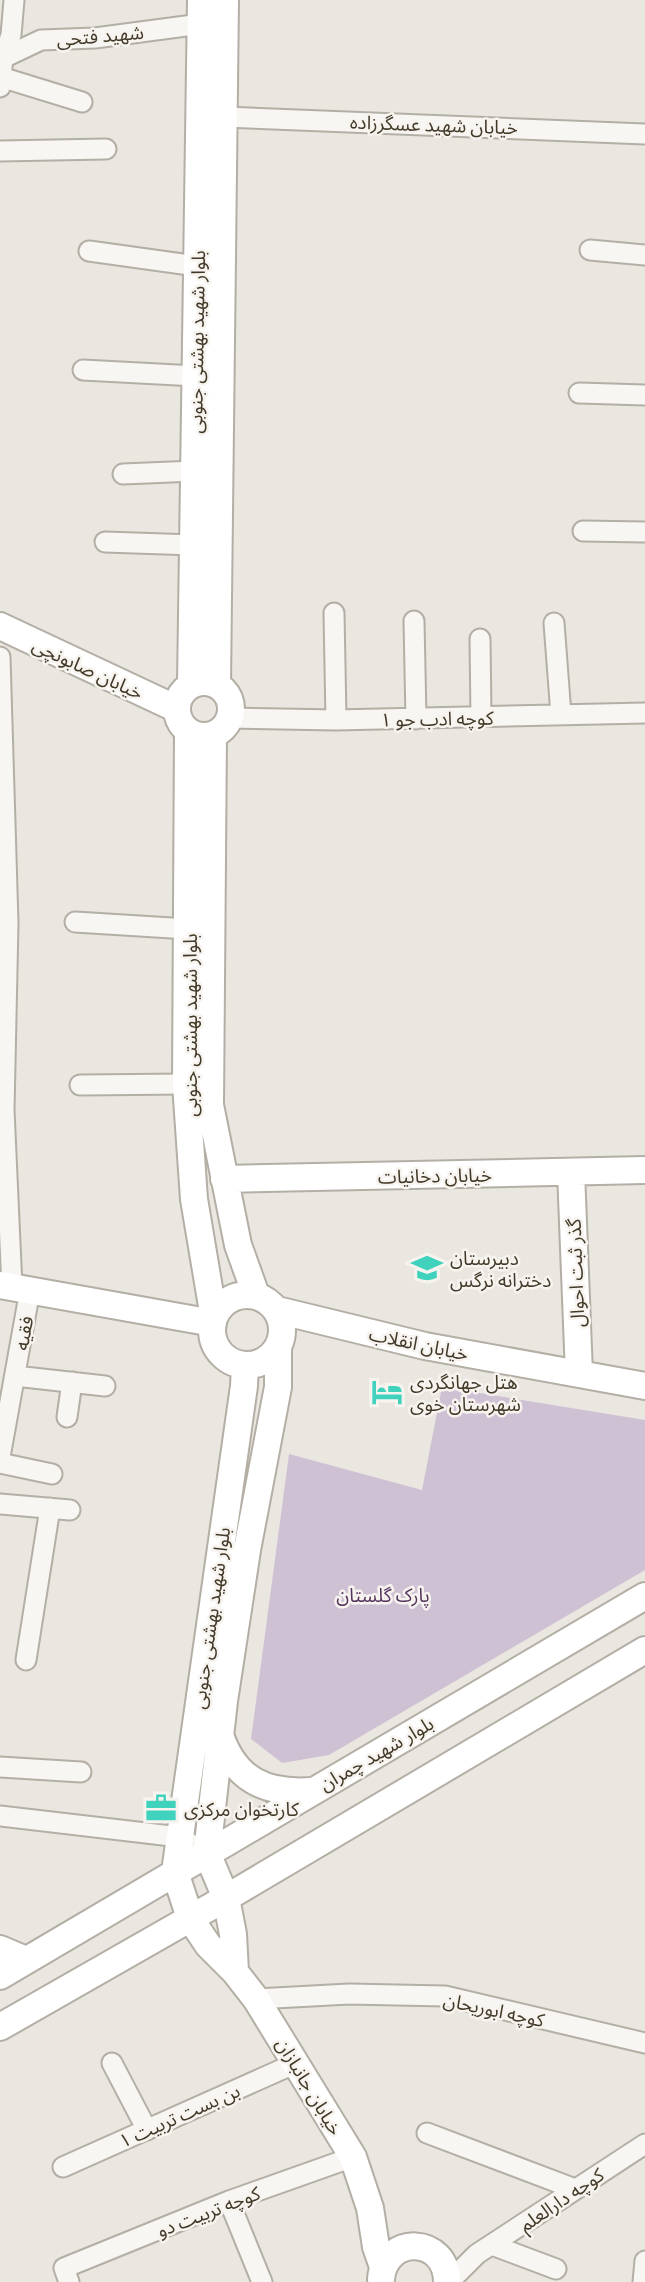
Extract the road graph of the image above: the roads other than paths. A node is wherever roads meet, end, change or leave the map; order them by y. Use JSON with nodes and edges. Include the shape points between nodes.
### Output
{"nodes":[{"id":1,"x":14,"y":0,"type":"edge"},
{"id":2,"x":225,"y":0,"type":"edge"},
{"id":3,"x":201,"y":12,"type":"edge"},
{"id":4,"x":1,"y":64,"type":"edge"},
{"id":5,"x":0,"y":87,"type":"edge"},
{"id":6,"x":82,"y":102,"type":"dead end"},
{"id":7,"x":223,"y":117,"type":"junction"},
{"id":8,"x":645,"y":134,"type":"edge"},
{"id":9,"x":106,"y":149,"type":"dead end"},
{"id":10,"x":0,"y":151,"type":"edge"},
{"id":11,"x":590,"y":250,"type":"dead end"},
{"id":12,"x":89,"y":251,"type":"dead end"},
{"id":13,"x":645,"y":256,"type":"edge"},
{"id":14,"x":197,"y":267,"type":"junction"},
{"id":15,"x":83,"y":370,"type":"dead end"},
{"id":16,"x":196,"y":376,"type":"junction"},
{"id":17,"x":579,"y":393,"type":"dead end"},
{"id":18,"x":645,"y":395,"type":"edge"},
{"id":19,"x":195,"y":471,"type":"junction"},
{"id":20,"x":123,"y":474,"type":"dead end"},
{"id":21,"x":583,"y":531,"type":"dead end"},
{"id":22,"x":645,"y":532,"type":"edge"},
{"id":23,"x":105,"y":542,"type":"dead end"},
{"id":24,"x":194,"y":545,"type":"junction"},
{"id":25,"x":334,"y":613,"type":"dead end"},
{"id":26,"x":414,"y":621,"type":"dead end"},
{"id":27,"x":554,"y":623,"type":"dead end"},
{"id":28,"x":0,"y":626,"type":"edge"},
{"id":29,"x":480,"y":639,"type":"dead end"},
{"id":30,"x":0,"y":657,"type":"edge"},
{"id":31,"x":191,"y":684,"type":"junction"},
{"id":32,"x":217,"y":684,"type":"junction"},
{"id":33,"x":645,"y":713,"type":"edge"},
{"id":34,"x":561,"y":715,"type":"junction"},
{"id":35,"x":481,"y":717,"type":"junction"},
{"id":36,"x":416,"y":719,"type":"junction"},
{"id":37,"x":336,"y":720,"type":"junction"},
{"id":38,"x":202,"y":723,"type":"junction"},
{"id":39,"x":4,"y":922,"type":"edge"},
{"id":40,"x":75,"y":922,"type":"dead end"},
{"id":41,"x":188,"y":929,"type":"junction"},
{"id":42,"x":3,"y":1045,"type":"edge"},
{"id":43,"x":186,"y":1084,"type":"junction"},
{"id":44,"x":80,"y":1085,"type":"dead end"},
{"id":45,"x":645,"y":1170,"type":"edge"},
{"id":46,"x":571,"y":1172,"type":"junction"},
{"id":47,"x":225,"y":1179,"type":"junction"},
{"id":48,"x":4,"y":1194,"type":"edge"},
{"id":49,"x":238,"y":1245,"type":"junction"},
{"id":50,"x":202,"y":1252,"type":"junction"},
{"id":51,"x":14,"y":1287,"type":"edge"},
{"id":52,"x":267,"y":1303,"type":"junction"},
{"id":53,"x":214,"y":1320,"type":"junction"},
{"id":54,"x":278,"y":1348,"type":"junction"},
{"id":55,"x":245,"y":1365,"type":"junction"},
{"id":56,"x":579,"y":1374,"type":"junction"},
{"id":57,"x":15,"y":1376,"type":"junction"},
{"id":58,"x":72,"y":1382,"type":"junction"},
{"id":59,"x":105,"y":1386,"type":"dead end"},
{"id":60,"x":645,"y":1386,"type":"edge"},
{"id":61,"x":66,"y":1418,"type":"dead end"},
{"id":62,"x":0,"y":1457,"type":"edge"},
{"id":63,"x":0,"y":1463,"type":"edge"},
{"id":64,"x":52,"y":1474,"type":"dead end"},
{"id":65,"x":0,"y":1504,"type":"edge"},
{"id":66,"x":50,"y":1508,"type":"junction"},
{"id":67,"x":70,"y":1510,"type":"dead end"},
{"id":68,"x":645,"y":1596,"type":"edge"},
{"id":69,"x":645,"y":1650,"type":"edge"},
{"id":70,"x":26,"y":1660,"type":"dead end"},
{"id":71,"x":220,"y":1735,"type":"junction"},
{"id":72,"x":0,"y":1767,"type":"edge"},
{"id":73,"x":81,"y":1772,"type":"dead end"},
{"id":74,"x":312,"y":1791,"type":"junction"},
{"id":75,"x":0,"y":1816,"type":"edge"},
{"id":76,"x":180,"y":1837,"type":"junction"},
{"id":77,"x":207,"y":1853,"type":"junction"},
{"id":78,"x":175,"y":1872,"type":"junction"},
{"id":79,"x":226,"y":1898,"type":"junction"},
{"id":80,"x":190,"y":1918,"type":"junction"},
{"id":81,"x":0,"y":1949,"type":"edge"},
{"id":82,"x":26,"y":1960,"type":"junction"},
{"id":83,"x":235,"y":1972,"type":"junction"},
{"id":84,"x":0,"y":1976,"type":"edge"},
{"id":85,"x":256,"y":1998,"type":"junction"},
{"id":86,"x":0,"y":2027,"type":"edge"},
{"id":87,"x":645,"y":2043,"type":"edge"},
{"id":88,"x":112,"y":2063,"type":"dead end"},
{"id":89,"x":296,"y":2063,"type":"junction"},
{"id":90,"x":147,"y":2130,"type":"junction"},
{"id":91,"x":427,"y":2133,"type":"dead end"},
{"id":92,"x":645,"y":2144,"type":"edge"},
{"id":93,"x":353,"y":2157,"type":"junction"},
{"id":94,"x":63,"y":2167,"type":"dead end"},
{"id":95,"x":575,"y":2189,"type":"junction"},
{"id":96,"x":229,"y":2201,"type":"junction"},
{"id":97,"x":370,"y":2208,"type":"junction"},
{"id":98,"x":411,"y":2246,"type":"junction"},
{"id":99,"x":484,"y":2250,"type":"junction"},
{"id":100,"x":438,"y":2256,"type":"junction"},
{"id":101,"x":645,"y":2261,"type":"edge"},
{"id":102,"x":556,"y":2269,"type":"dead end"},
{"id":103,"x":382,"y":2274,"type":"edge"},
{"id":104,"x":67,"y":2275,"type":"edge"},
{"id":105,"x":262,"y":2282,"type":"edge"},
{"id":106,"x":448,"y":2282,"type":"edge"},
{"id":107,"x":643,"y":2282,"type":"edge"}],
"edges":[{"from":1,"to":4,"type":"street","via":[[11,35]]},
{"from":2,"to":7,"type":"main road","name":"بلوار شهید بهشتی جنوبی"},
{"from":3,"to":4,"type":"street","name":"شهید فتحی","via":[[95,38],[41,40]]},
{"from":3,"to":14,"type":"main road","name":"بلوار شهید بهشتی جنوبی"},
{"from":4,"to":5,"type":"street"},
{"from":4,"to":6,"type":"street"},
{"from":7,"to":8,"type":"street","name":"خیابان شهید عسگرزاده"},
{"from":7,"to":32,"type":"main road","name":"بلوار شهید بهشتی جنوبی"},
{"from":9,"to":10,"type":"street"},
{"from":11,"to":13,"type":"street"},
{"from":12,"to":14,"type":"street"},
{"from":14,"to":16,"type":"main road","name":"بلوار شهید بهشتی جنوبی"},
{"from":15,"to":16,"type":"street"},
{"from":16,"to":19,"type":"main road","name":"بلوار شهید بهشتی جنوبی"},
{"from":17,"to":18,"type":"street"},
{"from":19,"to":20,"type":"street"},
{"from":19,"to":24,"type":"main road","name":"بلوار شهید بهشتی جنوبی"},
{"from":21,"to":22,"type":"street"},
{"from":23,"to":24,"type":"street"},
{"from":24,"to":31,"type":"main road","name":"بلوار شهید بهشتی جنوبی"},
{"from":25,"to":37,"type":"street"},
{"from":26,"to":36,"type":"street"},
{"from":27,"to":34,"type":"street"},
{"from":28,"to":38,"type":"main road","name":"خیابان صابونچی"},
{"from":29,"to":35,"type":"street"},
{"from":30,"to":39,"type":"street","name":"فقیه"},
{"from":31,"to":32,"type":"main road"},
{"from":31,"to":38,"type":"main road","via":[[180,695]]},
{"from":32,"to":38,"type":"main road","via":[[232,705]]},
{"from":33,"to":34,"type":"street","name":"کوچه ادب جو ۱"},
{"from":34,"to":35,"type":"street","name":"کوچه ادب جو ۱"},
{"from":35,"to":36,"type":"street","name":"کوچه ادب جو ۱"},
{"from":36,"to":37,"type":"street","name":"کوچه ادب جو ۱"},
{"from":37,"to":38,"type":"street","name":"کوچه ادب جو ۱"},
{"from":38,"to":41,"type":"main road","name":"بلوار شهید بهشتی جنوبی"},
{"from":38,"to":47,"type":"main road","name":"بلوار شهید بهشتی جنوبی","via":[[211,1105]]},
{"from":39,"to":42,"type":"street","name":"فقیه"},
{"from":40,"to":41,"type":"street"},
{"from":41,"to":43,"type":"main road","name":"بلوار شهید بهشتی جنوبی"},
{"from":42,"to":48,"type":"street","name":"فقیه"},
{"from":43,"to":44,"type":"street"},
{"from":43,"to":50,"type":"main road","name":"بلوار شهید بهشتی جنوبی"},
{"from":45,"to":46,"type":"main road","name":"خیابان دخانیات"},
{"from":46,"to":47,"type":"main road","name":"خیابان دخانیات"},
{"from":46,"to":56,"type":"main road","name":"گذر ثبت احوال"},
{"from":47,"to":49,"type":"main road","name":"بلوار شهید بهشتی جنوبی"},
{"from":48,"to":51,"type":"street","name":"فقیه"},
{"from":49,"to":50,"type":"main road","via":[[233,1255],[224,1259]]},
{"from":49,"to":52,"type":"main road","name":"بلوار شهید بهشتی جنوبی"},
{"from":50,"to":53,"type":"main road","name":"بلوار شهید بهشتی جنوبی"},
{"from":51,"to":53,"type":"main road"},
{"from":51,"to":57,"type":"street","name":"فقیه"},
{"from":52,"to":53,"type":"main road","via":[[236,1296],[219,1308]]},
{"from":52,"to":54,"type":"main road","via":[[283,1329]]},
{"from":52,"to":56,"type":"main road","name":"خیابان انقلاب","via":[[425,1346]]},
{"from":53,"to":55,"type":"main road","via":[[216,1346],[233,1362]]},
{"from":54,"to":55,"type":"main road","via":[[264,1361]]},
{"from":54,"to":71,"type":"main road","name":"بلوار شهید بهشتی جنوبی","via":[[278,1387],[247,1550]]},
{"from":55,"to":76,"type":"main road","name":"بلوار شهید بهشتی جنوبی"},
{"from":56,"to":60,"type":"main road","name":"خیابان انقلاب"},
{"from":57,"to":58,"type":"street"},
{"from":57,"to":62,"type":"street","name":"فقیه"},
{"from":58,"to":59,"type":"street"},
{"from":58,"to":61,"type":"street"},
{"from":63,"to":64,"type":"street"},
{"from":65,"to":66,"type":"street"},
{"from":66,"to":67,"type":"street"},
{"from":66,"to":70,"type":"street"},
{"from":68,"to":74,"type":"main road","name":"بلوار شهید چمران"},
{"from":69,"to":79,"type":"main road"},
{"from":71,"to":74,"type":"main road","via":[[236,1766],[254,1781],[275,1790]]},
{"from":71,"to":77,"type":"main road","name":"بلوار شهید بهشتی جنوبی"},
{"from":72,"to":73,"type":"street"},
{"from":74,"to":77,"type":"main road","name":"بلوار شهید چمران"},
{"from":75,"to":76,"type":"street"},
{"from":76,"to":77,"type":"street"},
{"from":76,"to":78,"type":"main road","name":"بلوار شهید بهشتی جنوبی"},
{"from":77,"to":78,"type":"main road","name":"بلوار شهید چمران"},
{"from":77,"to":79,"type":"main road"},
{"from":78,"to":80,"type":"main road","name":"خیابان جانبازان"},
{"from":78,"to":82,"type":"main road","name":"بلوار شهید چمران"},
{"from":79,"to":80,"type":"main road"},
{"from":79,"to":83,"type":"main road"},
{"from":80,"to":83,"type":"main road","name":"خیابان جانبازان"},
{"from":80,"to":86,"type":"main road"},
{"from":81,"to":82,"type":"main road"},
{"from":82,"to":84,"type":"main road","name":"بلوار شهید چمران"},
{"from":83,"to":85,"type":"main road","name":"خیابان جانبازان"},
{"from":85,"to":87,"type":"street","name":"کوچه ابوریحان","via":[[445,1996]]},
{"from":85,"to":89,"type":"main road","name":"خیابان جانبازان"},
{"from":88,"to":90,"type":"street"},
{"from":89,"to":90,"type":"street","name":"بن بست تربیت ۱"},
{"from":89,"to":93,"type":"main road","name":"خیابان جانبازان"},
{"from":90,"to":94,"type":"street","name":"بن بست تربیت ۱"},
{"from":91,"to":95,"type":"street"},
{"from":92,"to":95,"type":"street","name":"کوچه دارالعلم"},
{"from":93,"to":96,"type":"street","name":"کوچه تربیت دو"},
{"from":93,"to":97,"type":"main road","name":"خیابان جانبازان"},
{"from":95,"to":99,"type":"street","name":"کوچه دارالعلم"},
{"from":96,"to":104,"type":"street","name":"کوچه تربیت دو"},
{"from":96,"to":105,"type":"street"},
{"from":97,"to":98,"type":"main road","name":"خیابان جانبازان"},
{"from":97,"to":103,"type":"main road","name":"خیابان جانبازان"},
{"from":98,"to":100,"type":"main road"},
{"from":98,"to":103,"type":"main road","via":[[394,2253]]},
{"from":99,"to":100,"type":"street"},
{"from":99,"to":102,"type":"street"},
{"from":99,"to":106,"type":"street","name":"کوچه دارالعلم"},
{"from":100,"to":106,"type":"main road"},
{"from":101,"to":107,"type":"street"}]}
